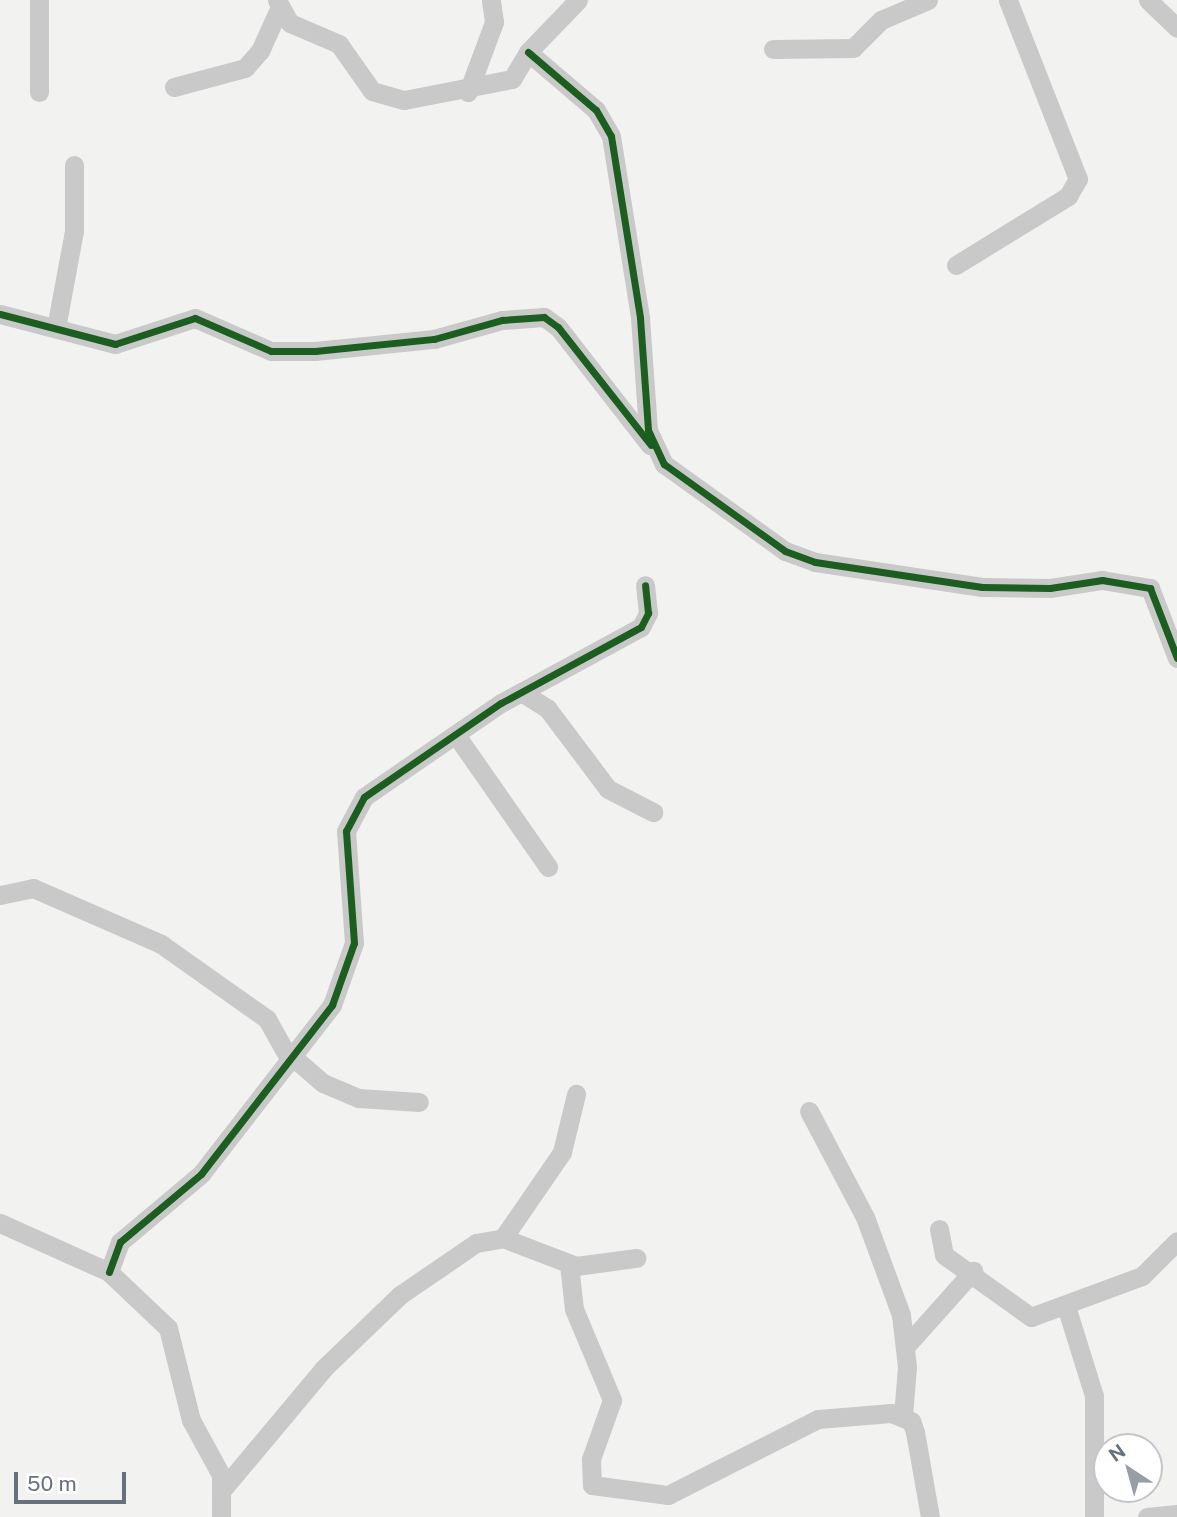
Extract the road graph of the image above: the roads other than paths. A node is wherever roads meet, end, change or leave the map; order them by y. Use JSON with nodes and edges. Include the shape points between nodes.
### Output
{"nodes":[{"id":1,"x":39,"y":0,"type":"edge"},
{"id":2,"x":491,"y":0,"type":"edge"},
{"id":3,"x":578,"y":0,"type":"edge"},
{"id":4,"x":928,"y":0,"type":"edge"},
{"id":5,"x":1148,"y":0,"type":"edge"},
{"id":6,"x":1013,"y":3,"type":"edge"},
{"id":7,"x":278,"y":4,"type":"edge"},
{"id":8,"x":1177,"y":28,"type":"edge"},
{"id":9,"x":773,"y":49,"type":"dead end"},
{"id":10,"x":528,"y":52,"type":"junction"},
{"id":11,"x":174,"y":87,"type":"dead end"},
{"id":12,"x":39,"y":92,"type":"dead end"},
{"id":13,"x":468,"y":92,"type":"junction"},
{"id":14,"x":74,"y":165,"type":"dead end"},
{"id":15,"x":956,"y":265,"type":"dead end"},
{"id":16,"x":0,"y":314,"type":"edge"},
{"id":17,"x":56,"y":328,"type":"junction"},
{"id":18,"x":653,"y":448,"type":"junction"},
{"id":19,"x":645,"y":585,"type":"dead end"},
{"id":20,"x":1177,"y":659,"type":"edge"},
{"id":21,"x":521,"y":692,"type":"junction"},
{"id":22,"x":456,"y":735,"type":"junction"},
{"id":23,"x":653,"y":812,"type":"dead end"},
{"id":24,"x":548,"y":867,"type":"dead end"},
{"id":25,"x":3,"y":886,"type":"edge"},
{"id":26,"x":292,"y":1060,"type":"junction"},
{"id":27,"x":576,"y":1094,"type":"dead end"},
{"id":28,"x":419,"y":1102,"type":"dead end"},
{"id":29,"x":809,"y":1111,"type":"dead end"},
{"id":30,"x":0,"y":1223,"type":"edge"},
{"id":31,"x":939,"y":1229,"type":"dead end"},
{"id":32,"x":503,"y":1238,"type":"junction"},
{"id":33,"x":1177,"y":1241,"type":"edge"},
{"id":34,"x":636,"y":1258,"type":"dead end"},
{"id":35,"x":569,"y":1264,"type":"junction"},
{"id":36,"x":972,"y":1271,"type":"junction"},
{"id":37,"x":109,"y":1272,"type":"junction"},
{"id":38,"x":1066,"y":1306,"type":"junction"},
{"id":39,"x":906,"y":1346,"type":"junction"},
{"id":40,"x":903,"y":1416,"type":"junction"},
{"id":41,"x":222,"y":1490,"type":"junction"},
{"id":42,"x":221,"y":1517,"type":"edge"},
{"id":43,"x":930,"y":1517,"type":"edge"},
{"id":44,"x":1094,"y":1517,"type":"edge"}],
"edges":[{"from":1,"to":12,"type":"street"},
{"from":2,"to":13,"type":"street","via":[[494,22]]},
{"from":3,"to":10,"type":"street"},
{"from":4,"to":9,"type":"street","via":[[881,20],[853,48]]},
{"from":5,"to":8,"type":"street"},
{"from":6,"to":15,"type":"street","via":[[1078,179],[1068,196]]},
{"from":7,"to":11,"type":"street","via":[[260,51],[245,68]]},
{"from":7,"to":13,"type":"street","via":[[290,23],[340,44],[363,83],[385,98]]},
{"from":10,"to":13,"type":"street","via":[[512,79]]},
{"from":10,"to":18,"type":"street","via":[[596,110],[611,136]]},
{"from":14,"to":17,"type":"street","via":[[74,231]]},
{"from":16,"to":17,"type":"street"},
{"from":17,"to":18,"type":"street","via":[[115,344],[195,318],[271,351],[315,351],[434,340],[502,320],[544,317],[558,327]]},
{"from":18,"to":20,"type":"street","via":[[664,464],[746,526],[815,562],[982,587],[1037,589],[1102,580],[1150,588]]},
{"from":19,"to":21,"type":"street","via":[[648,613],[641,627]]},
{"from":21,"to":22,"type":"street"},
{"from":21,"to":23,"type":"street","via":[[547,708],[608,789]]},
{"from":22,"to":24,"type":"street"},
{"from":22,"to":26,"type":"street","via":[[364,797],[350,817],[345,862],[351,964],[332,1005]]},
{"from":25,"to":26,"type":"street","via":[[33,888],[161,944],[210,983],[253,1006]]},
{"from":26,"to":28,"type":"street","via":[[323,1083],[359,1098]]},
{"from":26,"to":37,"type":"street","via":[[201,1174],[120,1242]]},
{"from":27,"to":32,"type":"street","via":[[562,1152]]},
{"from":29,"to":39,"type":"street","via":[[865,1217]]},
{"from":30,"to":37,"type":"street"},
{"from":31,"to":36,"type":"street","via":[[944,1255]]},
{"from":32,"to":35,"type":"street"},
{"from":32,"to":41,"type":"street","via":[[476,1243],[400,1295],[288,1408]]},
{"from":33,"to":38,"type":"street","via":[[1142,1276]]},
{"from":34,"to":35,"type":"street"},
{"from":35,"to":40,"type":"street","via":[[574,1309],[612,1400],[589,1472],[600,1489],[668,1495],[818,1419]]},
{"from":36,"to":38,"type":"street","via":[[1022,1316]]},
{"from":36,"to":39,"type":"street"},
{"from":37,"to":41,"type":"street","via":[[168,1328],[191,1420]]},
{"from":38,"to":44,"type":"street","via":[[1094,1396]]},
{"from":39,"to":40,"type":"street"},
{"from":40,"to":43,"type":"street","via":[[915,1432]]},
{"from":41,"to":42,"type":"street"}]}
